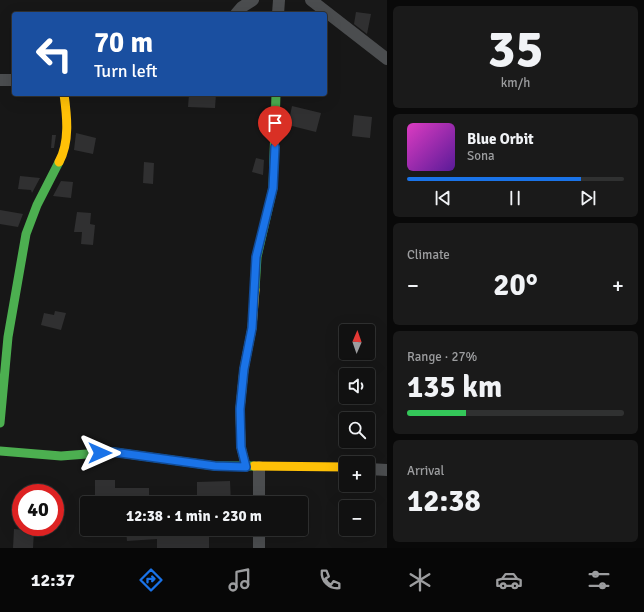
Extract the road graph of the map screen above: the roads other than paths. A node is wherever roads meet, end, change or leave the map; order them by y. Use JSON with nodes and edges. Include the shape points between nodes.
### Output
{"nodes":[{"id":1,"x":253,"y":0,"type":"edge"},
{"id":2,"x":280,"y":0,"type":"edge"},
{"id":3,"x":311,"y":0,"type":"edge"},
{"id":4,"x":238,"y":12,"type":"edge"},
{"id":5,"x":278,"y":12,"type":"edge"},
{"id":6,"x":326,"y":12,"type":"edge"},
{"id":7,"x":327,"y":12,"type":"edge"},
{"id":8,"x":387,"y":59,"type":"edge"},
{"id":9,"x":0,"y":80,"type":"edge"},
{"id":10,"x":12,"y":80,"type":"edge"},
{"id":11,"x":64,"y":96,"type":"edge"},
{"id":12,"x":276,"y":96,"type":"edge"},
{"id":13,"x":0,"y":423,"type":"edge"},
{"id":14,"x":0,"y":451,"type":"edge"},
{"id":15,"x":246,"y":467,"type":"junction"},
{"id":16,"x":259,"y":467,"type":"junction"},
{"id":17,"x":339,"y":467,"type":"edge"},
{"id":18,"x":375,"y":469,"type":"edge"},
{"id":19,"x":387,"y":470,"type":"edge"},
{"id":20,"x":259,"y":496,"type":"edge"},
{"id":21,"x":259,"y":536,"type":"edge"},
{"id":22,"x":259,"y":548,"type":"edge"}],
"edges":[{"from":1,"to":4,"type":"street"},
{"from":2,"to":5,"type":"street"},
{"from":3,"to":6,"type":"street"},
{"from":7,"to":8,"type":"street"},
{"from":9,"to":10,"type":"street"},
{"from":11,"to":13,"type":"street","via":[[65,147],[30,219],[26,234],[8,337]]},
{"from":12,"to":15,"type":"street","via":[[273,188],[256,257],[252,328],[240,409],[241,447]]},
{"from":14,"to":15,"type":"street","via":[[60,456],[113,452],[215,466]]},
{"from":15,"to":16,"type":"street"},
{"from":16,"to":17,"type":"street"},
{"from":16,"to":20,"type":"street"},
{"from":18,"to":19,"type":"street"},
{"from":21,"to":22,"type":"street"}]}
